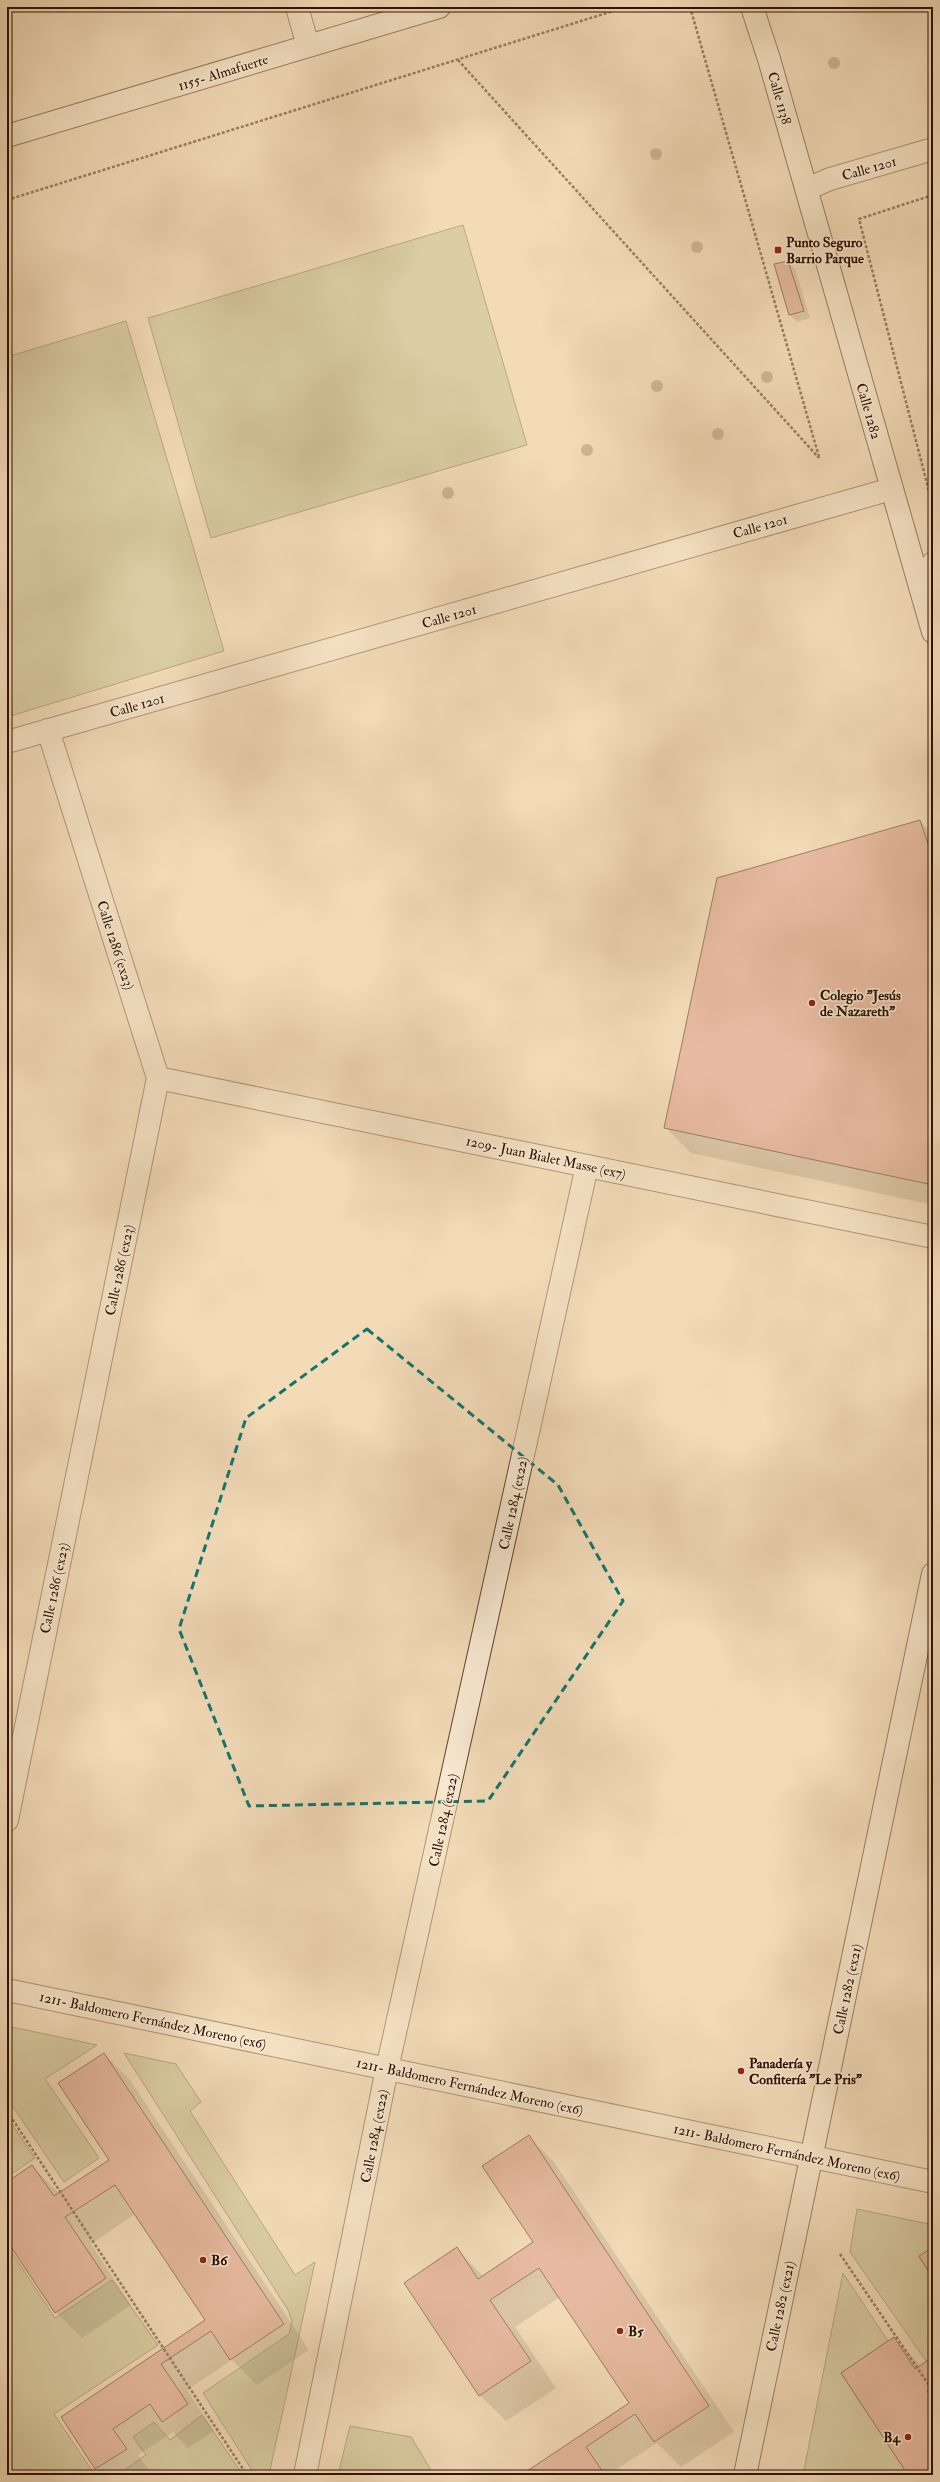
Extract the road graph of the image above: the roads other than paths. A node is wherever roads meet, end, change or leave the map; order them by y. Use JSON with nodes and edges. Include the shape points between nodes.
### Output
{"nodes":[{"id":1,"x":297,"y":7,"type":"edge"},
{"id":2,"x":439,"y":7,"type":"edge"},
{"id":3,"x":752,"y":7,"type":"edge"},
{"id":4,"x":308,"y":46,"type":"junction"},
{"id":5,"x":7,"y":136,"type":"edge"},
{"id":6,"x":933,"y":149,"type":"edge"},
{"id":7,"x":807,"y":189,"type":"junction"},
{"id":8,"x":891,"y":489,"type":"junction"},
{"id":9,"x":933,"y":563,"type":"edge"},
{"id":10,"x":920,"y":587,"type":"junction"},
{"id":11,"x":933,"y":632,"type":"edge"},
{"id":12,"x":48,"y":730,"type":"junction"},
{"id":13,"x":7,"y":742,"type":"edge"},
{"id":14,"x":158,"y":1078,"type":"junction"},
{"id":15,"x":587,"y":1166,"type":"junction"},
{"id":16,"x":933,"y":1237,"type":"edge"},
{"id":17,"x":933,"y":1574,"type":"edge"},
{"id":18,"x":7,"y":1820,"type":"edge"},
{"id":19,"x":7,"y":1990,"type":"edge"},
{"id":20,"x":387,"y":2069,"type":"junction"},
{"id":21,"x":812,"y":2157,"type":"junction"},
{"id":22,"x":933,"y":2182,"type":"edge"},
{"id":23,"x":305,"y":2475,"type":"edge"},
{"id":24,"x":745,"y":2475,"type":"edge"}],
"edges":[{"from":1,"to":4,"type":"street"},
{"from":2,"to":4,"type":"street","name":"1155- Almafuerte"},
{"from":3,"to":7,"type":"street","name":"Calle 1138"},
{"from":4,"to":5,"type":"street","name":"1155- Almafuerte"},
{"from":6,"to":7,"type":"street","name":"Calle 1201","via":[[830,179]]},
{"from":7,"to":8,"type":"street","name":"Calle 1282"},
{"from":8,"to":10,"type":"street","name":"Calle 1282"},
{"from":8,"to":12,"type":"street","name":"Calle 1201"},
{"from":9,"to":10,"type":"street"},
{"from":10,"to":11,"type":"street","name":"Calle 1282"},
{"from":12,"to":13,"type":"street","name":"Calle 1201"},
{"from":12,"to":14,"type":"street","name":"Calle 1286 (ex23)"},
{"from":14,"to":15,"type":"street","name":"1209- Juan Bialet Masse (ex7)"},
{"from":14,"to":18,"type":"street","name":"Calle 1286 (ex23)"},
{"from":15,"to":16,"type":"street","name":"1209- Juan Bialet Masse (ex7)"},
{"from":15,"to":20,"type":"street","name":"Calle 1284 (ex22)"},
{"from":17,"to":21,"type":"street","name":"Calle 1282 (ex21)"},
{"from":19,"to":20,"type":"street","name":"1211- Baldomero Fernández Moreno (ex6)"},
{"from":20,"to":21,"type":"street","name":"1211- Baldomero Fernández Moreno (ex6)"},
{"from":20,"to":23,"type":"street","name":"Calle 1284 (ex22)"},
{"from":21,"to":22,"type":"street","name":"1211- Baldomero Fernández Moreno (ex6)"},
{"from":21,"to":24,"type":"street","name":"Calle 1282 (ex21)"}]}
